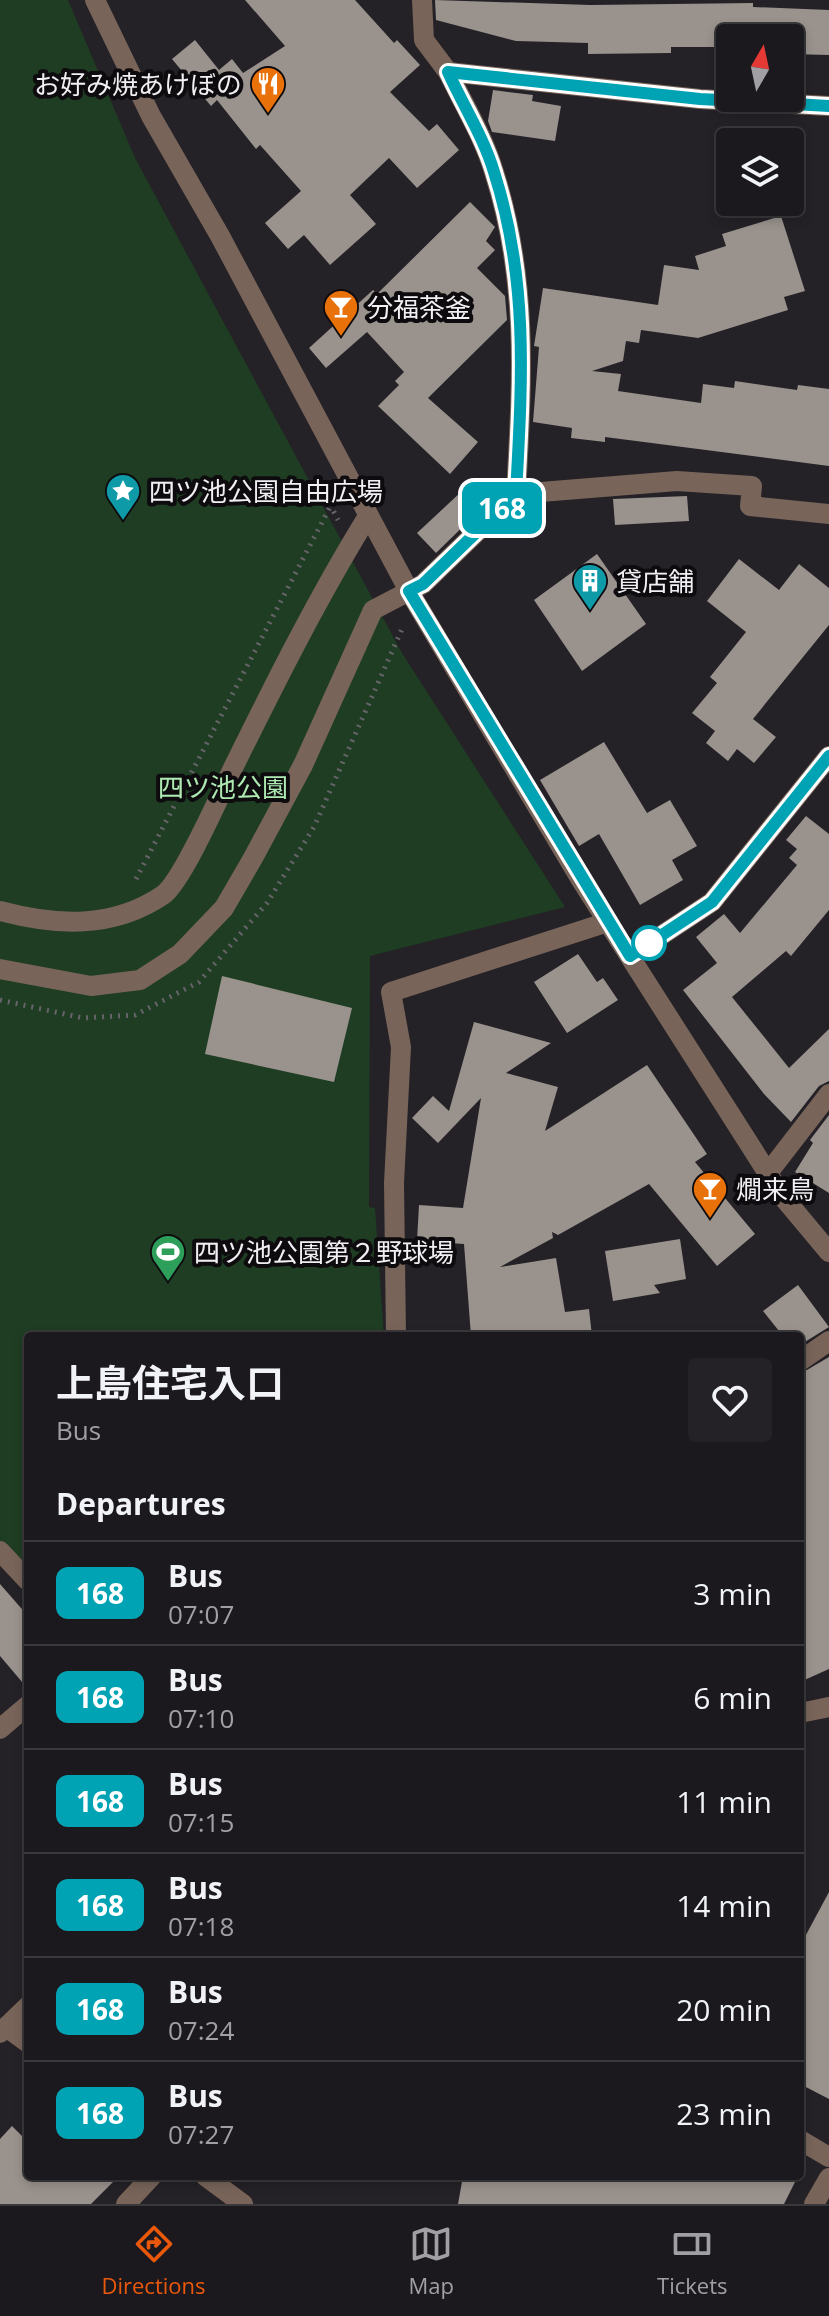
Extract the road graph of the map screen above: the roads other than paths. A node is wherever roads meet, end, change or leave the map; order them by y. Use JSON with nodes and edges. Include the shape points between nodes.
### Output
{"nodes":[{"id":1,"x":95,"y":0,"type":"edge"},
{"id":2,"x":422,"y":0,"type":"edge"},
{"id":3,"x":448,"y":72,"type":"junction"},
{"id":4,"x":829,"y":106,"type":"edge"},
{"id":5,"x":516,"y":494,"type":"junction"},
{"id":6,"x":829,"y":514,"type":"edge"},
{"id":7,"x":368,"y":516,"type":"junction"},
{"id":8,"x":409,"y":591,"type":"junction"},
{"id":9,"x":829,"y":756,"type":"edge"},
{"id":10,"x":0,"y":911,"type":"edge"},
{"id":11,"x":608,"y":922,"type":"junction"},
{"id":12,"x":630,"y":956,"type":"junction"},
{"id":13,"x":0,"y":969,"type":"edge"},
{"id":14,"x":829,"y":1094,"type":"edge"},
{"id":15,"x":768,"y":1173,"type":"junction"},
{"id":16,"x":829,"y":1252,"type":"edge"},
{"id":17,"x":396,"y":1332,"type":"edge"},
{"id":18,"x":829,"y":1341,"type":"edge"},
{"id":19,"x":804,"y":1358,"type":"edge"},
{"id":20,"x":0,"y":1551,"type":"edge"},
{"id":21,"x":24,"y":1577,"type":"edge"},
{"id":22,"x":829,"y":1707,"type":"edge"},
{"id":23,"x":24,"y":1708,"type":"edge"},
{"id":24,"x":804,"y":1712,"type":"edge"},
{"id":25,"x":0,"y":1729,"type":"edge"},
{"id":26,"x":24,"y":2010,"type":"edge"},
{"id":27,"x":3,"y":2030,"type":"edge"},
{"id":28,"x":24,"y":2041,"type":"edge"},
{"id":29,"x":804,"y":2142,"type":"edge"},
{"id":30,"x":829,"y":2157,"type":"edge"},
{"id":31,"x":829,"y":2178,"type":"edge"},
{"id":32,"x":148,"y":2180,"type":"edge"},
{"id":33,"x":210,"y":2180,"type":"edge"},
{"id":34,"x":126,"y":2204,"type":"edge"},
{"id":35,"x":243,"y":2204,"type":"edge"},
{"id":36,"x":814,"y":2204,"type":"edge"}],
"edges":[{"from":1,"to":7,"type":"street","via":[[151,116]]},
{"from":2,"to":3,"type":"street","via":[[424,40]]},
{"from":3,"to":4,"type":"street","via":[[700,99]]},
{"from":3,"to":5,"type":"street","via":[[494,170],[516,264],[523,345]]},
{"from":5,"to":6,"type":"street","via":[[677,481],[752,486],[750,506]]},
{"from":5,"to":8,"type":"street","via":[[423,584]]},
{"from":7,"to":8,"type":"street"},
{"from":7,"to":10,"type":"street","via":[[330,580],[197,843],[165,894],[104,922],[38,921]]},
{"from":8,"to":11,"type":"street"},
{"from":8,"to":13,"type":"street","via":[[373,610],[303,765],[253,858],[224,908],[180,954],[140,980],[91,986]]},
{"from":9,"to":12,"type":"street","via":[[712,902]]},
{"from":11,"to":12,"type":"street"},
{"from":11,"to":17,"type":"street","via":[[391,992],[401,1047],[394,1183]]},
{"from":12,"to":15,"type":"street"},
{"from":14,"to":15,"type":"street"},
{"from":15,"to":16,"type":"street"},
{"from":18,"to":19,"type":"street"},
{"from":20,"to":21,"type":"street"},
{"from":22,"to":24,"type":"street"},
{"from":23,"to":25,"type":"street"},
{"from":26,"to":27,"type":"street"},
{"from":27,"to":28,"type":"street"},
{"from":29,"to":30,"type":"street"},
{"from":31,"to":36,"type":"street"},
{"from":32,"to":34,"type":"street"},
{"from":33,"to":35,"type":"street"}]}
